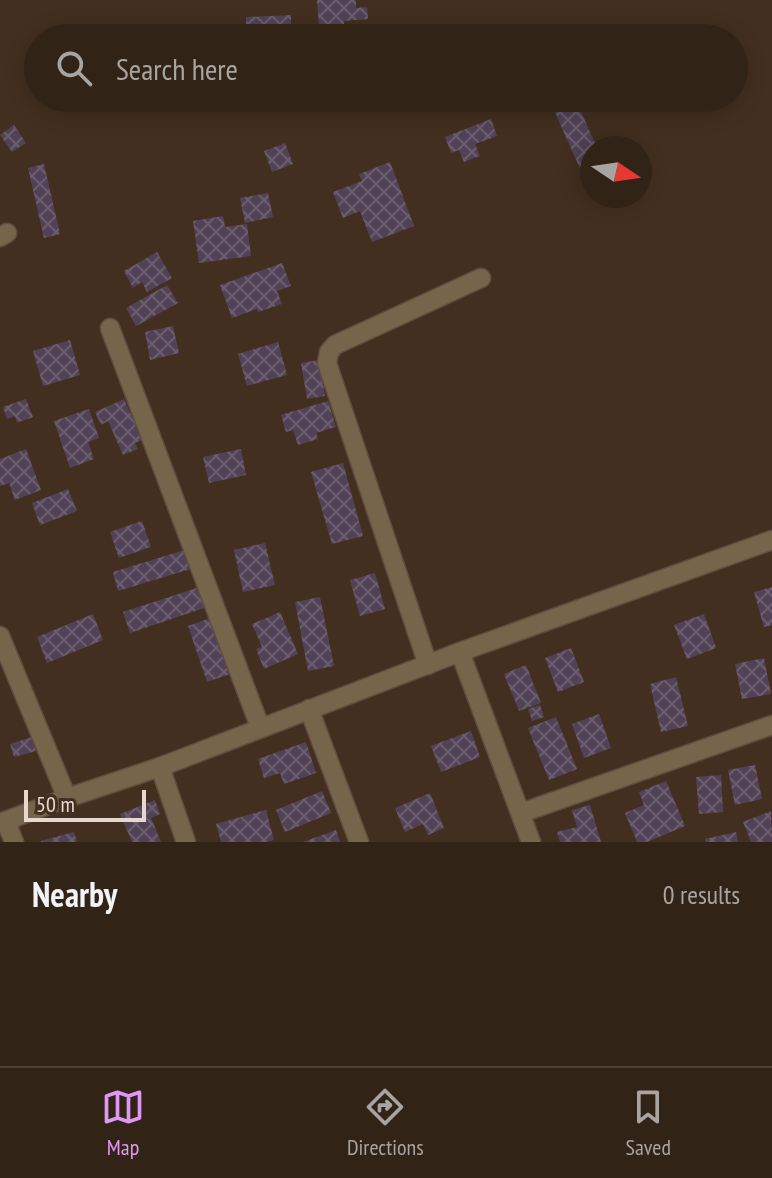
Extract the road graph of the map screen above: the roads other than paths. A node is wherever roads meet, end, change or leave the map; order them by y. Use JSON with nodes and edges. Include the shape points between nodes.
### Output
{"nodes":[{"id":1,"x":481,"y":278,"type":"dead end"},
{"id":2,"x":110,"y":328,"type":"dead end"},
{"id":3,"x":772,"y":540,"type":"edge"},
{"id":4,"x":0,"y":636,"type":"edge"},
{"id":5,"x":460,"y":652,"type":"junction"},
{"id":6,"x":428,"y":665,"type":"junction"},
{"id":7,"x":309,"y":709,"type":"junction"},
{"id":8,"x":772,"y":725,"type":"edge"},
{"id":9,"x":260,"y":727,"type":"junction"},
{"id":10,"x":160,"y":767,"type":"junction"},
{"id":11,"x":67,"y":798,"type":"junction"},
{"id":12,"x":521,"y":813,"type":"junction"},
{"id":13,"x":3,"y":822,"type":"edge"},
{"id":14,"x":14,"y":842,"type":"edge"},
{"id":15,"x":186,"y":842,"type":"edge"},
{"id":16,"x":359,"y":842,"type":"edge"},
{"id":17,"x":531,"y":842,"type":"edge"}],
"edges":[{"from":1,"to":6,"type":"street","via":[[335,345],[327,363]]},
{"from":2,"to":9,"type":"street"},
{"from":3,"to":5,"type":"street"},
{"from":4,"to":11,"type":"street"},
{"from":5,"to":6,"type":"street"},
{"from":5,"to":12,"type":"street"},
{"from":6,"to":7,"type":"street"},
{"from":7,"to":9,"type":"street"},
{"from":7,"to":16,"type":"street"},
{"from":8,"to":12,"type":"street"},
{"from":9,"to":10,"type":"street"},
{"from":10,"to":11,"type":"street"},
{"from":10,"to":15,"type":"street"},
{"from":11,"to":13,"type":"street"},
{"from":12,"to":17,"type":"street"},
{"from":13,"to":14,"type":"street"}]}
